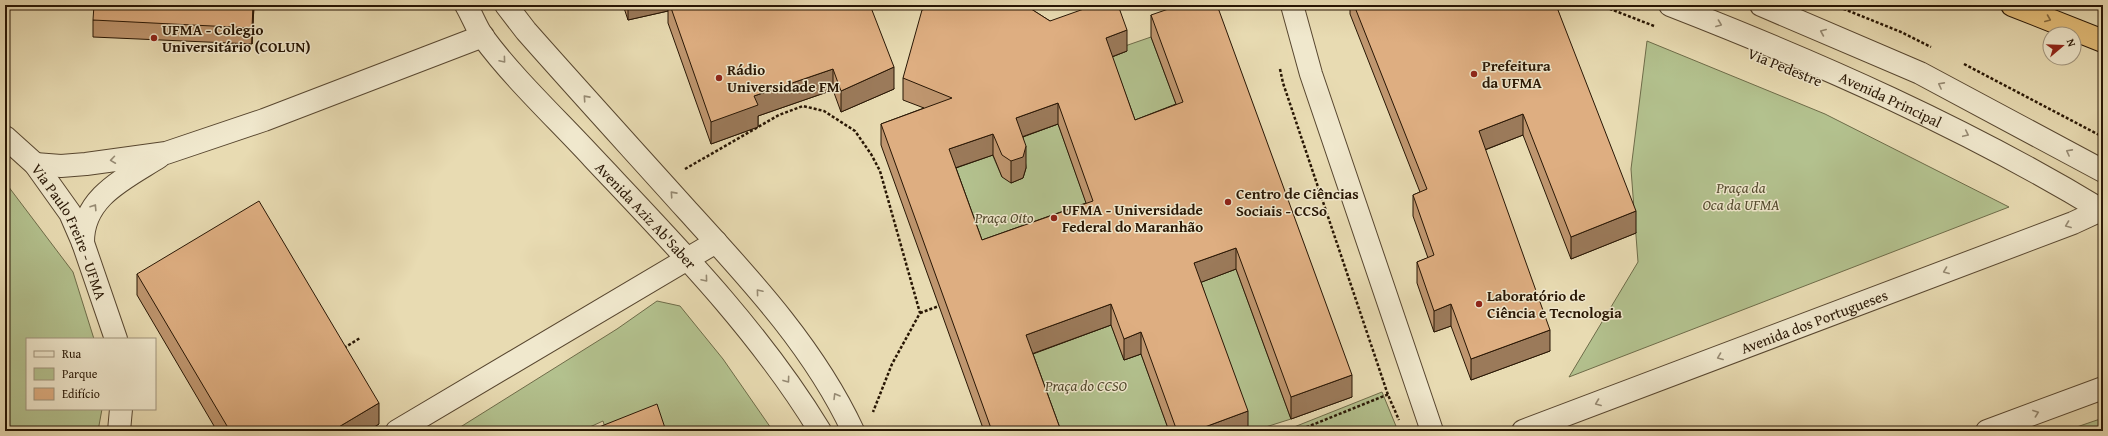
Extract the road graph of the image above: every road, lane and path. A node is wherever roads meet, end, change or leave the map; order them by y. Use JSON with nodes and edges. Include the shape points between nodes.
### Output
{"nodes":[{"id":1,"x":466,"y":5,"type":"edge"},
{"id":2,"x":506,"y":5,"type":"edge"},
{"id":3,"x":1292,"y":5,"type":"edge"},
{"id":4,"x":1600,"y":5,"type":"edge"},
{"id":5,"x":1670,"y":5,"type":"edge"},
{"id":6,"x":1761,"y":5,"type":"edge"},
{"id":7,"x":2012,"y":5,"type":"edge"},
{"id":8,"x":1659,"y":28,"type":"dead end"},
{"id":9,"x":483,"y":36,"type":"junction"},
{"id":10,"x":2103,"y":41,"type":"edge"},
{"id":11,"x":1280,"y":68,"type":"dead end"},
{"id":12,"x":5,"y":137,"type":"edge"},
{"id":13,"x":166,"y":153,"type":"junction"},
{"id":14,"x":35,"y":164,"type":"junction"},
{"id":15,"x":2103,"y":171,"type":"edge"},
{"id":16,"x":682,"y":172,"type":"dead end"},
{"id":17,"x":2103,"y":210,"type":"edge"},
{"id":18,"x":716,"y":242,"type":"junction"},
{"id":19,"x":83,"y":244,"type":"junction"},
{"id":20,"x":688,"y":258,"type":"junction"},
{"id":21,"x":939,"y":306,"type":"edge"},
{"id":22,"x":920,"y":314,"type":"junction"},
{"id":23,"x":116,"y":338,"type":"edge"},
{"id":24,"x":360,"y":338,"type":"dead end"},
{"id":25,"x":342,"y":348,"type":"edge"},
{"id":26,"x":2103,"y":388,"type":"edge"},
{"id":27,"x":1388,"y":395,"type":"junction"},
{"id":28,"x":121,"y":410,"type":"edge"},
{"id":29,"x":1400,"y":424,"type":"dead end"},
{"id":30,"x":862,"y":425,"type":"edge"},
{"id":31,"x":119,"y":431,"type":"edge"},
{"id":32,"x":397,"y":431,"type":"edge"},
{"id":33,"x":820,"y":431,"type":"edge"},
{"id":34,"x":1297,"y":431,"type":"edge"},
{"id":35,"x":1432,"y":431,"type":"edge"},
{"id":36,"x":1523,"y":431,"type":"edge"},
{"id":37,"x":1987,"y":431,"type":"edge"}],
"edges":[{"from":1,"to":9,"type":"street","name":"Avenida Aziz Ab'Saber"},
{"from":18,"to":2,"type":"street","one_way":true,"via":[[526,31]]},
{"from":3,"to":35,"type":"street","via":[[1311,74]]},
{"from":4,"to":8,"type":"path"},
{"from":5,"to":17,"type":"street","name":"Avenida Principal","one_way":true,"via":[[1779,47],[1971,136]]},
{"from":15,"to":6,"type":"street","one_way":true,"via":[[1920,73]]},
{"from":7,"to":10,"type":"highway","one_way":true},
{"from":9,"to":13,"type":"street","via":[[264,120]]},
{"from":9,"to":20,"type":"street","name":"Avenida Aziz Ab'Saber","one_way":true,"via":[[514,73]]},
{"from":11,"to":27,"type":"path"},
{"from":12,"to":14,"type":"street","name":"Via Paulo Freire - UFMA"},
{"from":13,"to":14,"type":"street","one_way":true,"via":[[74,165]]},
{"from":19,"to":13,"type":"street","one_way":true,"via":[[86,221],[99,199],[108,190]]},
{"from":14,"to":19,"type":"street","name":"Via Paulo Freire - UFMA","via":[[70,213]]},
{"from":16,"to":22,"type":"path","via":[[779,115],[803,106],[824,111],[855,131],[880,171]]},
{"from":17,"to":36,"type":"street","name":"Avenida dos Portugueses","one_way":true},
{"from":18,"to":20,"type":"street"},
{"from":30,"to":18,"type":"street","one_way":true,"via":[[843,408],[817,365]]},
{"from":19,"to":23,"type":"street","name":"Via Paulo Freire - UFMA"},
{"from":20,"to":32,"type":"street"},
{"from":20,"to":33,"type":"street","name":"Avenida Aziz Ab'Saber","one_way":true,"via":[[761,345]]},
{"from":21,"to":22,"type":"path"},
{"from":22,"to":30,"type":"path"},
{"from":24,"to":25,"type":"path"},
{"from":37,"to":26,"type":"street","one_way":true},
{"from":27,"to":29,"type":"path"},
{"from":27,"to":34,"type":"path"},
{"from":28,"to":31,"type":"street"}]}
